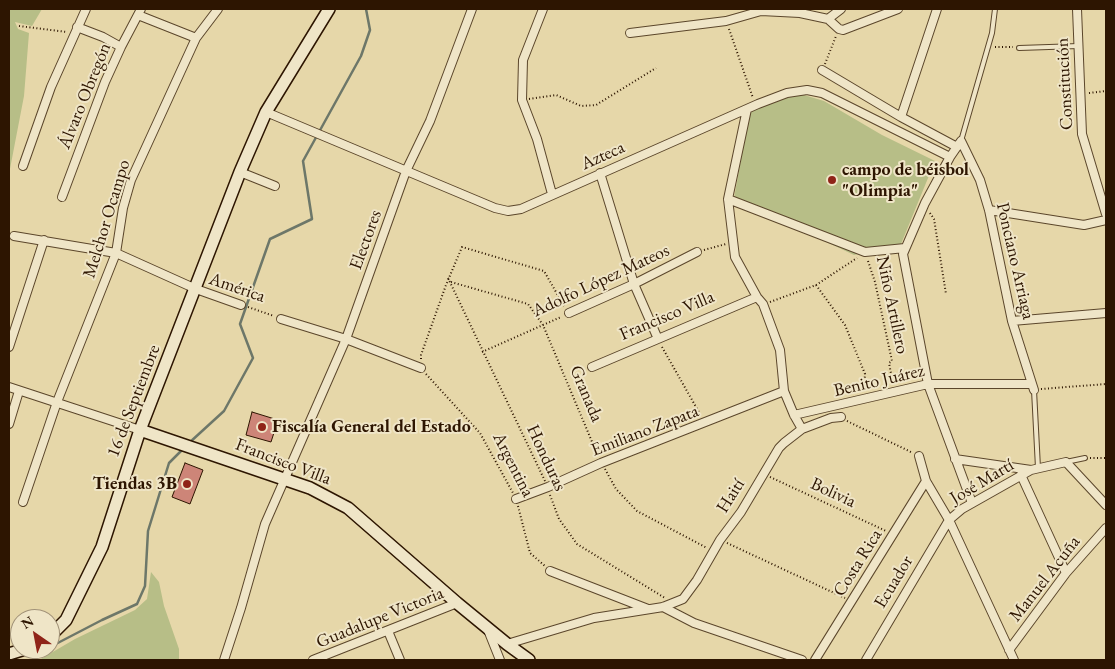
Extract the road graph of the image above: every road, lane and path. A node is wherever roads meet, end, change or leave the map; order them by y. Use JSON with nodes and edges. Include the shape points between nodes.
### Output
{"nodes":[{"id":1,"x":86,"y":9,"type":"edge"},
{"id":2,"x":218,"y":9,"type":"edge"},
{"id":3,"x":329,"y":9,"type":"edge"},
{"id":4,"x":472,"y":9,"type":"edge"},
{"id":5,"x":543,"y":9,"type":"edge"},
{"id":6,"x":841,"y":9,"type":"edge"},
{"id":7,"x":898,"y":9,"type":"edge"},
{"id":8,"x":937,"y":9,"type":"edge"},
{"id":9,"x":995,"y":9,"type":"edge"},
{"id":10,"x":1077,"y":9,"type":"edge"},
{"id":11,"x":139,"y":12,"type":"edge"},
{"id":12,"x":828,"y":19,"type":"junction"},
{"id":13,"x":726,"y":21,"type":"junction"},
{"id":14,"x":19,"y":26,"type":"dead end"},
{"id":15,"x":839,"y":29,"type":"junction"},
{"id":16,"x":75,"y":30,"type":"junction"},
{"id":17,"x":630,"y":33,"type":"dead end"},
{"id":18,"x":196,"y":38,"type":"junction"},
{"id":19,"x":1079,"y":46,"type":"junction"},
{"id":20,"x":120,"y":47,"type":"junction"},
{"id":21,"x":988,"y":47,"type":"junction"},
{"id":22,"x":1019,"y":48,"type":"joint"},
{"id":23,"x":656,"y":68,"type":"dead end"},
{"id":24,"x":822,"y":70,"type":"joint"},
{"id":25,"x":1106,"y":91,"type":"edge"},
{"id":26,"x":1081,"y":94,"type":"junction"},
{"id":27,"x":522,"y":100,"type":"junction"},
{"id":28,"x":756,"y":105,"type":"junction"},
{"id":29,"x":747,"y":109,"type":"junction"},
{"id":30,"x":266,"y":112,"type":"junction"},
{"id":31,"x":900,"y":116,"type":"junction"},
{"id":32,"x":959,"y":144,"type":"junction"},
{"id":33,"x":950,"y":157,"type":"junction"},
{"id":34,"x":23,"y":166,"type":"dead end"},
{"id":35,"x":406,"y":171,"type":"junction"},
{"id":36,"x":240,"y":172,"type":"junction"},
{"id":37,"x":600,"y":174,"type":"junction"},
{"id":38,"x":275,"y":186,"type":"dead end"},
{"id":39,"x":552,"y":194,"type":"junction"},
{"id":40,"x":62,"y":197,"type":"dead end"},
{"id":41,"x":728,"y":199,"type":"junction"},
{"id":42,"x":925,"y":203,"type":"junction"},
{"id":43,"x":988,"y":210,"type":"junction"},
{"id":44,"x":1106,"y":214,"type":"edge"},
{"id":45,"x":1106,"y":220,"type":"edge"},
{"id":46,"x":14,"y":236,"type":"dead end"},
{"id":47,"x":44,"y":240,"type":"junction"},
{"id":48,"x":733,"y":243,"type":"junction"},
{"id":49,"x":906,"y":248,"type":"junction"},
{"id":50,"x":697,"y":252,"type":"joint"},
{"id":51,"x":865,"y":252,"type":"junction"},
{"id":52,"x":116,"y":253,"type":"junction"},
{"id":53,"x":448,"y":278,"type":"junction"},
{"id":54,"x":450,"y":282,"type":"junction"},
{"id":55,"x":634,"y":284,"type":"junction"},
{"id":56,"x":816,"y":285,"type":"junction"},
{"id":57,"x":196,"y":289,"type":"junction"},
{"id":58,"x":946,"y":294,"type":"dead end"},
{"id":59,"x":757,"y":296,"type":"junction"},
{"id":60,"x":763,"y":304,"type":"junction"},
{"id":61,"x":241,"y":305,"type":"joint"},
{"id":62,"x":569,"y":313,"type":"junction"},
{"id":63,"x":1106,"y":313,"type":"edge"},
{"id":64,"x":281,"y":319,"type":"joint"},
{"id":65,"x":1012,"y":321,"type":"junction"},
{"id":66,"x":543,"y":325,"type":"junction"},
{"id":67,"x":346,"y":339,"type":"junction"},
{"id":68,"x":658,"y":339,"type":"junction"},
{"id":69,"x":9,"y":347,"type":"edge"},
{"id":70,"x":482,"y":352,"type":"junction"},
{"id":71,"x":592,"y":367,"type":"dead end"},
{"id":72,"x":421,"y":368,"type":"junction"},
{"id":73,"x":928,"y":384,"type":"junction"},
{"id":74,"x":1106,"y":384,"type":"edge"},
{"id":75,"x":9,"y":387,"type":"edge"},
{"id":76,"x":1033,"y":387,"type":"junction"},
{"id":77,"x":20,"y":391,"type":"junction"},
{"id":78,"x":784,"y":391,"type":"junction"},
{"id":79,"x":895,"y":391,"type":"junction"},
{"id":80,"x":863,"y":400,"type":"junction"},
{"id":81,"x":58,"y":402,"type":"junction"},
{"id":82,"x":794,"y":415,"type":"junction"},
{"id":83,"x":841,"y":417,"type":"joint"},
{"id":84,"x":705,"y":423,"type":"junction"},
{"id":85,"x":9,"y":424,"type":"edge"},
{"id":86,"x":140,"y":430,"type":"junction"},
{"id":87,"x":802,"y":430,"type":"junction"},
{"id":88,"x":919,"y":456,"type":"joint"},
{"id":89,"x":1085,"y":458,"type":"joint"},
{"id":90,"x":1106,"y":458,"type":"edge"},
{"id":91,"x":955,"y":459,"type":"junction"},
{"id":92,"x":1066,"y":462,"type":"junction"},
{"id":93,"x":602,"y":463,"type":"junction"},
{"id":94,"x":1034,"y":469,"type":"junction"},
{"id":95,"x":763,"y":474,"type":"junction"},
{"id":96,"x":1021,"y":475,"type":"junction"},
{"id":97,"x":285,"y":480,"type":"junction"},
{"id":98,"x":926,"y":481,"type":"junction"},
{"id":99,"x":548,"y":487,"type":"junction"},
{"id":100,"x":516,"y":499,"type":"junction"},
{"id":101,"x":23,"y":502,"type":"dead end"},
{"id":102,"x":972,"y":503,"type":"junction"},
{"id":103,"x":1106,"y":505,"type":"edge"},
{"id":104,"x":949,"y":520,"type":"junction"},
{"id":105,"x":1106,"y":528,"type":"edge"},
{"id":106,"x":893,"y":534,"type":"junction"},
{"id":107,"x":720,"y":540,"type":"junction"},
{"id":108,"x":713,"y":552,"type":"junction"},
{"id":109,"x":550,"y":571,"type":"joint"},
{"id":110,"x":1066,"y":572,"type":"junction"},
{"id":111,"x":852,"y":601,"type":"junction"},
{"id":112,"x":457,"y":603,"type":"junction"},
{"id":113,"x":674,"y":603,"type":"junction"},
{"id":114,"x":663,"y":607,"type":"junction"},
{"id":115,"x":650,"y":610,"type":"junction"},
{"id":116,"x":60,"y":626,"type":"edge"},
{"id":117,"x":487,"y":627,"type":"junction"},
{"id":118,"x":388,"y":631,"type":"junction"},
{"id":119,"x":507,"y":644,"type":"junction"},
{"id":120,"x":1009,"y":650,"type":"junction"},
{"id":121,"x":224,"y":660,"type":"edge"},
{"id":122,"x":313,"y":660,"type":"edge"},
{"id":123,"x":400,"y":660,"type":"edge"},
{"id":124,"x":500,"y":660,"type":"edge"},
{"id":125,"x":529,"y":660,"type":"edge"},
{"id":126,"x":802,"y":660,"type":"edge"},
{"id":127,"x":815,"y":660,"type":"edge"},
{"id":128,"x":866,"y":660,"type":"edge"},
{"id":129,"x":1014,"y":660,"type":"edge"}],
"edges":[{"from":1,"to":16,"type":"street"},
{"from":2,"to":18,"type":"street","name":"Melchor Ocampo"},
{"from":3,"to":30,"type":"street","name":"16 de Septiembre"},
{"from":4,"to":35,"type":"street","name":"Electores","via":[[430,121]]},
{"from":5,"to":27,"type":"street","via":[[523,60]]},
{"from":6,"to":12,"type":"street"},
{"from":7,"to":15,"type":"street"},
{"from":8,"to":31,"type":"street"},
{"from":9,"to":21,"type":"lane"},
{"from":10,"to":19,"type":"street","name":"Constitución"},
{"from":11,"to":18,"type":"street"},
{"from":11,"to":20,"type":"street","name":"Álvaro Obregón"},
{"from":12,"to":13,"type":"street","via":[[800,13],[761,11]]},
{"from":12,"to":15,"type":"street"},
{"from":13,"to":17,"type":"street"},
{"from":13,"to":28,"type":"path"},
{"from":14,"to":16,"type":"path"},
{"from":15,"to":24,"type":"path"},
{"from":16,"to":20,"type":"street","via":[[103,37]]},
{"from":16,"to":34,"type":"street"},
{"from":18,"to":52,"type":"street","name":"Melchor Ocampo","via":[[131,180]]},
{"from":19,"to":22,"type":"lane"},
{"from":19,"to":26,"type":"street","name":"Constitución"},
{"from":20,"to":40,"type":"street","name":"Álvaro Obregón"},
{"from":21,"to":22,"type":"path"},
{"from":21,"to":32,"type":"lane"},
{"from":23,"to":27,"type":"path","via":[[596,105],[581,106],[556,95]]},
{"from":24,"to":31,"type":"street"},
{"from":25,"to":26,"type":"path"},
{"from":26,"to":44,"type":"street","name":"Constitución","via":[[1082,134]]},
{"from":27,"to":39,"type":"street"},
{"from":28,"to":29,"type":"street","name":"Azteca"},
{"from":28,"to":33,"type":"street","name":"Azteca","via":[[787,93],[807,90],[822,93]]},
{"from":29,"to":37,"type":"street","name":"Azteca"},
{"from":29,"to":41,"type":"street"},
{"from":30,"to":35,"type":"street","name":"Azteca"},
{"from":30,"to":36,"type":"street","name":"16 de Septiembre"},
{"from":31,"to":32,"type":"street"},
{"from":32,"to":33,"type":"street"},
{"from":32,"to":43,"type":"street","name":"Ponciano Arriaga","via":[[980,180]]},
{"from":33,"to":42,"type":"street"},
{"from":35,"to":39,"type":"street","name":"Azteca","via":[[508,211],[521,209]]},
{"from":35,"to":67,"type":"street","name":"Electores"},
{"from":36,"to":38,"type":"street"},
{"from":36,"to":57,"type":"street","name":"16 de Septiembre"},
{"from":37,"to":39,"type":"street","name":"Azteca"},
{"from":37,"to":55,"type":"street"},
{"from":41,"to":48,"type":"street"},
{"from":41,"to":51,"type":"street","name":"Niño Artillero"},
{"from":42,"to":49,"type":"street"},
{"from":42,"to":58,"type":"path","via":[[934,220]]},
{"from":43,"to":45,"type":"street","via":[[1084,226]]},
{"from":43,"to":65,"type":"street","name":"Ponciano Arriaga"},
{"from":46,"to":47,"type":"street","name":"América"},
{"from":47,"to":52,"type":"street","name":"América"},
{"from":47,"to":69,"type":"street"},
{"from":48,"to":50,"type":"path","name":"Adolfo López Mateos"},
{"from":48,"to":59,"type":"street","via":[[735,257]]},
{"from":49,"to":51,"type":"street"},
{"from":49,"to":73,"type":"street","via":[[903,254]]},
{"from":50,"to":55,"type":"street","name":"Adolfo López Mateos"},
{"from":51,"to":56,"type":"path"},
{"from":51,"to":79,"type":"path","name":"Niño Artillero","via":[[875,282]]},
{"from":52,"to":57,"type":"street","name":"América"},
{"from":52,"to":81,"type":"street","name":"Melchor Ocampo"},
{"from":53,"to":54,"type":"path","name":"Honduras"},
{"from":53,"to":62,"type":"path","via":[[462,247],[535,268],[544,271]]},
{"from":53,"to":72,"type":"path","via":[[421,355]]},
{"from":54,"to":66,"type":"path","name":"Granada","via":[[528,304]]},
{"from":54,"to":70,"type":"path","name":"Honduras"},
{"from":55,"to":62,"type":"street","name":"Adolfo López Mateos"},
{"from":55,"to":68,"type":"street"},
{"from":56,"to":60,"type":"path"},
{"from":56,"to":80,"type":"path","via":[[845,325],[865,374]]},
{"from":57,"to":61,"type":"street","name":"América"},
{"from":57,"to":86,"type":"street","name":"16 de Septiembre"},
{"from":59,"to":60,"type":"street"},
{"from":59,"to":68,"type":"street","name":"Francisco Villa"},
{"from":60,"to":78,"type":"street","via":[[780,350]]},
{"from":61,"to":64,"type":"path","name":"América"},
{"from":62,"to":66,"type":"path","name":"Adolfo López Mateos"},
{"from":63,"to":65,"type":"street"},
{"from":64,"to":67,"type":"street","name":"América"},
{"from":65,"to":76,"type":"street","name":"Ponciano Arriaga"},
{"from":66,"to":70,"type":"path","name":"Adolfo López Mateos"},
{"from":66,"to":93,"type":"path","name":"Granada"},
{"from":67,"to":72,"type":"street","name":"América"},
{"from":67,"to":97,"type":"street","name":"Electores"},
{"from":68,"to":71,"type":"street","name":"Francisco Villa"},
{"from":68,"to":84,"type":"path"},
{"from":70,"to":99,"type":"path","name":"Honduras"},
{"from":72,"to":100,"type":"path","name":"Argentina","via":[[480,433]]},
{"from":73,"to":76,"type":"street","name":"Benito Juárez"},
{"from":73,"to":79,"type":"street","name":"Benito Juárez"},
{"from":73,"to":91,"type":"street"},
{"from":74,"to":76,"type":"path"},
{"from":75,"to":77,"type":"street","name":"Francisco Villa"},
{"from":76,"to":94,"type":"lane"},
{"from":77,"to":81,"type":"street","name":"Francisco Villa"},
{"from":77,"to":85,"type":"street"},
{"from":78,"to":82,"type":"street"},
{"from":78,"to":84,"type":"street","name":"Emiliano Zapata"},
{"from":79,"to":80,"type":"street","name":"Benito Juárez"},
{"from":80,"to":82,"type":"street","name":"Benito Juárez"},
{"from":81,"to":86,"type":"street","name":"Francisco Villa"},
{"from":81,"to":101,"type":"street","name":"Melchor Ocampo"},
{"from":82,"to":87,"type":"street"},
{"from":83,"to":87,"type":"street","name":"Haití"},
{"from":83,"to":88,"type":"path"},
{"from":84,"to":93,"type":"street","name":"Emiliano Zapata"},
{"from":86,"to":97,"type":"street","name":"Francisco Villa"},
{"from":86,"to":116,"type":"street","name":"16 de Septiembre","via":[[102,547],[75,604]]},
{"from":87,"to":95,"type":"street","name":"Haití","via":[[784,443]]},
{"from":88,"to":98,"type":"street"},
{"from":89,"to":90,"type":"path"},
{"from":89,"to":92,"type":"lane"},
{"from":91,"to":94,"type":"street"},
{"from":91,"to":102,"type":"street"},
{"from":92,"to":94,"type":"street"},
{"from":92,"to":103,"type":"street"},
{"from":93,"to":99,"type":"street","name":"Emiliano Zapata"},
{"from":93,"to":108,"type":"path","name":"Granada","via":[[616,489],[637,511]]},
{"from":94,"to":96,"type":"street","name":"José Martí"},
{"from":95,"to":106,"type":"path","name":"Bolivia"},
{"from":95,"to":107,"type":"street","name":"Haití"},
{"from":96,"to":102,"type":"street","name":"José Martí"},
{"from":96,"to":110,"type":"street"},
{"from":97,"to":112,"type":"street","name":"Francisco Villa","via":[[310,488],[348,508]]},
{"from":97,"to":121,"type":"street","name":"Electores","via":[[265,524]]},
{"from":98,"to":104,"type":"street"},
{"from":98,"to":106,"type":"street","name":"Costa Rica"},
{"from":99,"to":100,"type":"street","name":"Emiliano Zapata"},
{"from":99,"to":113,"type":"path","name":"Honduras","via":[[559,519],[577,544]]},
{"from":100,"to":109,"type":"path","name":"Argentina","via":[[530,553]]},
{"from":102,"to":104,"type":"street","name":"José Martí"},
{"from":104,"to":120,"type":"street"},
{"from":104,"to":128,"type":"street","name":"Ecuador"},
{"from":105,"to":110,"type":"street","name":"Manuel Acuña"},
{"from":106,"to":111,"type":"street","name":"Costa Rica"},
{"from":107,"to":108,"type":"street","name":"Haití"},
{"from":107,"to":111,"type":"path"},
{"from":108,"to":113,"type":"street","name":"Haití","via":[[683,599]]},
{"from":109,"to":115,"type":"street"},
{"from":110,"to":120,"type":"street","name":"Manuel Acuña"},
{"from":111,"to":127,"type":"street","name":"Costa Rica"},
{"from":112,"to":117,"type":"street","name":"Francisco Villa"},
{"from":112,"to":118,"type":"street","name":"Guadalupe Victoria"},
{"from":113,"to":114,"type":"street","name":"Haití"},
{"from":114,"to":115,"type":"street","name":"Haití"},
{"from":114,"to":126,"type":"street","via":[[694,623]]},
{"from":115,"to":119,"type":"street","name":"Haití","via":[[594,618]]},
{"from":117,"to":119,"type":"street","name":"Francisco Villa"},
{"from":117,"to":124,"type":"street"},
{"from":118,"to":122,"type":"street","name":"Guadalupe Victoria"},
{"from":118,"to":123,"type":"street"},
{"from":119,"to":125,"type":"street","name":"Francisco Villa"},
{"from":120,"to":129,"type":"street"}]}
